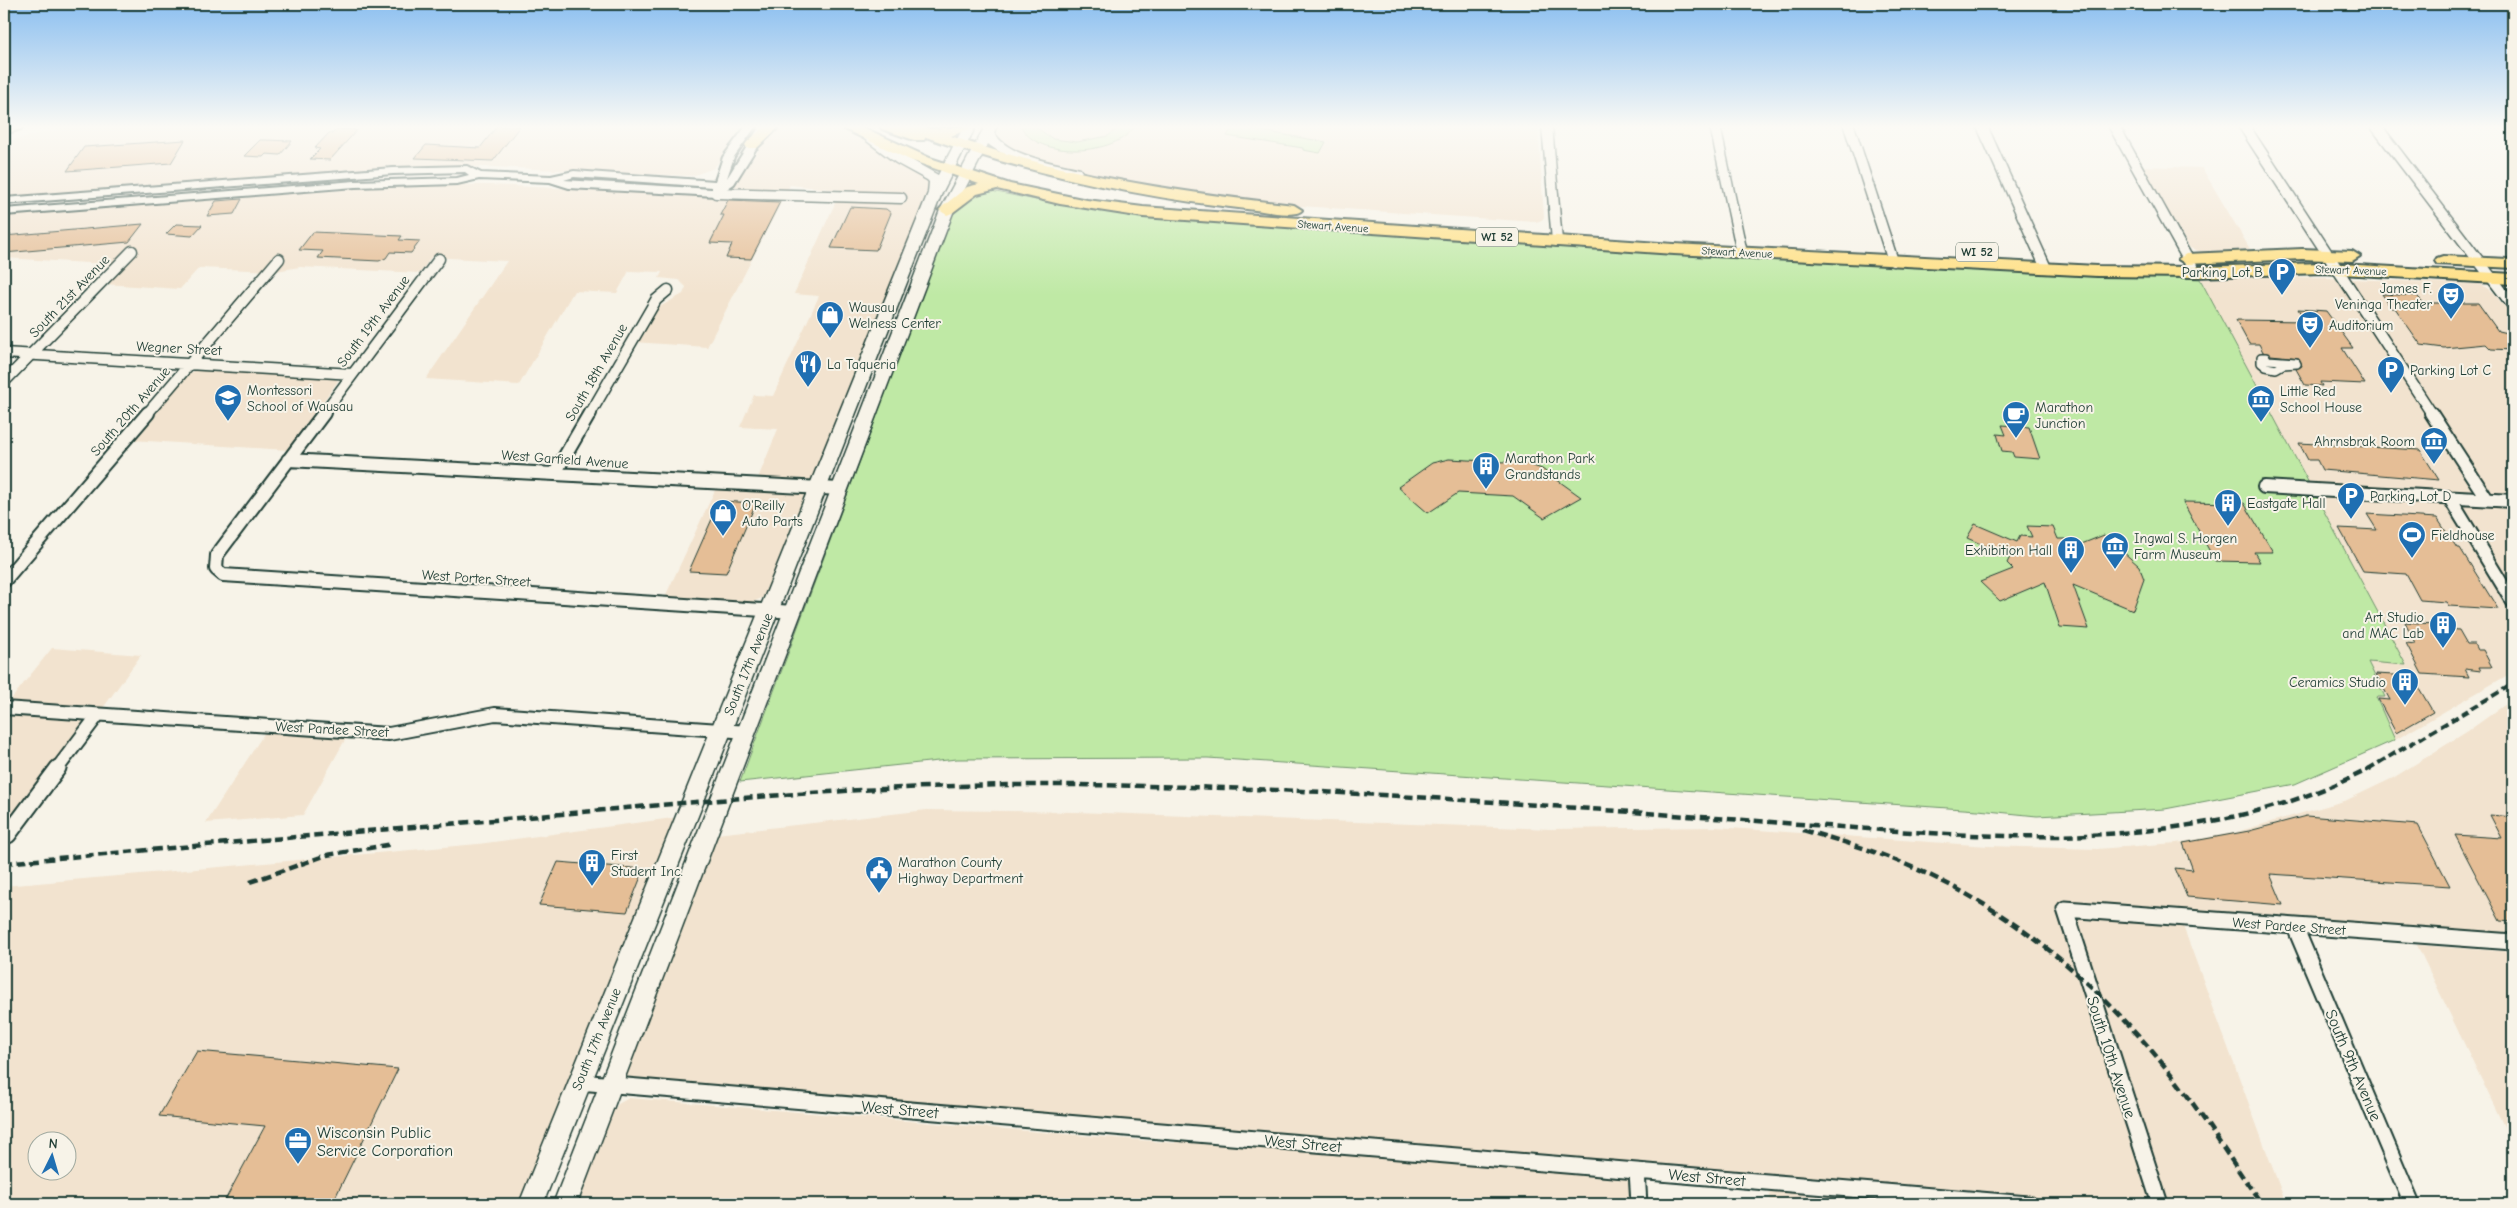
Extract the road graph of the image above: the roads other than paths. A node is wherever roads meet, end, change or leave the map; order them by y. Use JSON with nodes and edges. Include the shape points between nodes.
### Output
{"nodes":[{"id":1,"x":238,"y":182,"type":"edge"},
{"id":2,"x":411,"y":182,"type":"edge"},
{"id":3,"x":560,"y":182,"type":"edge"},
{"id":4,"x":690,"y":182,"type":"edge"},
{"id":5,"x":722,"y":182,"type":"edge"},
{"id":6,"x":724,"y":182,"type":"edge"},
{"id":7,"x":936,"y":182,"type":"edge"},
{"id":8,"x":941,"y":182,"type":"edge"},
{"id":9,"x":962,"y":182,"type":"edge"},
{"id":10,"x":993,"y":182,"type":"edge"},
{"id":11,"x":1022,"y":182,"type":"edge"},
{"id":12,"x":1101,"y":182,"type":"edge"},
{"id":13,"x":1105,"y":182,"type":"edge"},
{"id":14,"x":1552,"y":182,"type":"edge"},
{"id":15,"x":1727,"y":182,"type":"edge"},
{"id":16,"x":1867,"y":182,"type":"edge"},
{"id":17,"x":2007,"y":182,"type":"edge"},
{"id":18,"x":2145,"y":182,"type":"edge"},
{"id":19,"x":2281,"y":182,"type":"edge"},
{"id":20,"x":2419,"y":182,"type":"edge"},
{"id":21,"x":999,"y":185,"type":"junction"},
{"id":22,"x":1116,"y":186,"type":"junction"},
{"id":23,"x":720,"y":187,"type":"junction"},
{"id":24,"x":935,"y":194,"type":"junction"},
{"id":25,"x":901,"y":198,"type":"dead end"},
{"id":26,"x":4,"y":201,"type":"edge"},
{"id":27,"x":947,"y":210,"type":"junction"},
{"id":28,"x":1295,"y":210,"type":"junction"},
{"id":29,"x":4,"y":212,"type":"edge"},
{"id":30,"x":1556,"y":235,"type":"junction"},
{"id":31,"x":1741,"y":246,"type":"junction"},
{"id":32,"x":132,"y":251,"type":"dead end"},
{"id":33,"x":1891,"y":254,"type":"junction"},
{"id":34,"x":2328,"y":255,"type":"junction"},
{"id":35,"x":278,"y":259,"type":"dead end"},
{"id":36,"x":439,"y":259,"type":"dead end"},
{"id":37,"x":2043,"y":262,"type":"junction"},
{"id":38,"x":2480,"y":262,"type":"junction"},
{"id":39,"x":2191,"y":265,"type":"junction"},
{"id":40,"x":2513,"y":265,"type":"edge"},
{"id":41,"x":2337,"y":269,"type":"junction"},
{"id":42,"x":2492,"y":277,"type":"junction"},
{"id":43,"x":2513,"y":278,"type":"edge"},
{"id":44,"x":668,"y":290,"type":"dead end"},
{"id":45,"x":2513,"y":306,"type":"edge"},
{"id":46,"x":4,"y":353,"type":"edge"},
{"id":47,"x":31,"y":355,"type":"junction"},
{"id":48,"x":191,"y":363,"type":"junction"},
{"id":49,"x":353,"y":374,"type":"junction"},
{"id":50,"x":4,"y":382,"type":"edge"},
{"id":51,"x":288,"y":460,"type":"junction"},
{"id":52,"x":555,"y":472,"type":"junction"},
{"id":53,"x":2264,"y":487,"type":"dead end"},
{"id":54,"x":818,"y":488,"type":"junction"},
{"id":55,"x":840,"y":489,"type":"junction"},
{"id":56,"x":2449,"y":497,"type":"junction"},
{"id":57,"x":2487,"y":499,"type":"junction"},
{"id":58,"x":2513,"y":501,"type":"edge"},
{"id":59,"x":242,"y":522,"type":"joint"},
{"id":60,"x":4,"y":581,"type":"edge"},
{"id":61,"x":2513,"y":602,"type":"edge"},
{"id":62,"x":769,"y":611,"type":"junction"},
{"id":63,"x":794,"y":612,"type":"junction"},
{"id":64,"x":4,"y":708,"type":"edge"},
{"id":65,"x":98,"y":715,"type":"junction"},
{"id":66,"x":722,"y":730,"type":"junction"},
{"id":67,"x":748,"y":732,"type":"junction"},
{"id":68,"x":8,"y":835,"type":"dead end"},
{"id":69,"x":2065,"y":910,"type":"joint"},
{"id":70,"x":2295,"y":927,"type":"junction"},
{"id":71,"x":2513,"y":942,"type":"edge"},
{"id":72,"x":579,"y":1082,"type":"junction"},
{"id":73,"x":610,"y":1084,"type":"junction"},
{"id":74,"x":1636,"y":1171,"type":"junction"},
{"id":75,"x":1906,"y":1199,"type":"edge"},
{"id":76,"x":531,"y":1204,"type":"edge"},
{"id":77,"x":565,"y":1204,"type":"edge"},
{"id":78,"x":1639,"y":1204,"type":"edge"},
{"id":79,"x":2028,"y":1204,"type":"edge"},
{"id":80,"x":2160,"y":1204,"type":"edge"},
{"id":81,"x":2412,"y":1204,"type":"edge"}],
"edges":[{"from":1,"to":26,"type":"street"},
{"from":2,"to":29,"type":"street"},
{"from":3,"to":23,"type":"street","via":[[569,186]]},
{"from":4,"to":23,"type":"street"},
{"from":5,"to":23,"type":"street"},
{"from":6,"to":23,"type":"street"},
{"from":7,"to":24,"type":"main road"},
{"from":8,"to":24,"type":"main road","name":"South 17th Avenue"},
{"from":9,"to":27,"type":"main road","name":"South 17th Avenue"},
{"from":10,"to":21,"type":"main road","name":"Stewart Avenue","number":"WI 52"},
{"from":11,"to":28,"type":"main road","via":[[1096,197],[1231,211]]},
{"from":12,"to":22,"type":"main road","name":"Stewart Avenue","number":"WI 52"},
{"from":13,"to":22,"type":"main road"},
{"from":14,"to":30,"type":"street"},
{"from":15,"to":31,"type":"street"},
{"from":16,"to":33,"type":"street"},
{"from":17,"to":37,"type":"street"},
{"from":18,"to":39,"type":"street"},
{"from":19,"to":34,"type":"street"},
{"from":20,"to":38,"type":"street"},
{"from":21,"to":27,"type":"main road","via":[[972,190]]},
{"from":21,"to":30,"type":"main road","name":"Stewart Avenue","number":"WI 52","via":[[1056,199],[1143,212]]},
{"from":22,"to":28,"type":"main road","name":"Stewart Avenue","number":"WI 52"},
{"from":23,"to":25,"type":"street","via":[[770,195]]},
{"from":24,"to":54,"type":"main road","name":"South 17th Avenue"},
{"from":27,"to":55,"type":"main road","name":"South 17th Avenue"},
{"from":28,"to":30,"type":"main road","name":"Stewart Avenue","number":"WI 52"},
{"from":30,"to":31,"type":"main road","name":"Stewart Avenue","number":"WI 52"},
{"from":31,"to":33,"type":"main road","name":"Stewart Avenue","number":"WI 52"},
{"from":32,"to":47,"type":"street","name":"South 21st Avenue"},
{"from":33,"to":37,"type":"main road","name":"Stewart Avenue","number":"WI 52"},
{"from":34,"to":38,"type":"main road","name":"Stewart Avenue","number":"WI 52"},
{"from":34,"to":39,"type":"main road","name":"Stewart Avenue","number":"WI 52","via":[[2256,254]]},
{"from":34,"to":41,"type":"street"},
{"from":35,"to":48,"type":"street","name":"South 20th Avenue"},
{"from":36,"to":49,"type":"street","name":"South 19th Avenue"},
{"from":37,"to":39,"type":"main road","name":"Stewart Avenue","number":"WI 52"},
{"from":38,"to":40,"type":"main road","name":"Stewart Avenue","number":"WI 52"},
{"from":38,"to":42,"type":"street"},
{"from":39,"to":41,"type":"main road","name":"Stewart Avenue","number":"WI 52"},
{"from":41,"to":42,"type":"main road","name":"Stewart Avenue","number":"WI 52"},
{"from":41,"to":57,"type":"street"},
{"from":42,"to":43,"type":"main road","name":"Stewart Avenue","number":"WI 52"},
{"from":42,"to":45,"type":"street"},
{"from":44,"to":52,"type":"street","name":"South 18th Avenue","via":[[656,300]]},
{"from":46,"to":47,"type":"street","name":"Wegner Street"},
{"from":47,"to":48,"type":"street","name":"Wegner Street"},
{"from":47,"to":50,"type":"street","name":"South 21st Avenue"},
{"from":48,"to":49,"type":"street","name":"Wegner Street"},
{"from":48,"to":60,"type":"street","name":"South 20th Avenue"},
{"from":49,"to":51,"type":"street","name":"South 19th Avenue"},
{"from":51,"to":52,"type":"street","name":"West Garfield Avenue"},
{"from":51,"to":59,"type":"street","name":"South 19th Avenue"},
{"from":52,"to":54,"type":"street","name":"West Garfield Avenue"},
{"from":53,"to":56,"type":"street"},
{"from":54,"to":55,"type":"street","name":"West Garfield Avenue"},
{"from":54,"to":62,"type":"main road","name":"South 17th Avenue"},
{"from":55,"to":63,"type":"main road","name":"South 17th Avenue"},
{"from":56,"to":57,"type":"street"},
{"from":56,"to":61,"type":"street"},
{"from":57,"to":58,"type":"street"},
{"from":59,"to":62,"type":"street","name":"West Porter Street","via":[[217,555],[215,566],[223,575]]},
{"from":62,"to":63,"type":"street","name":"West Porter Street"},
{"from":62,"to":66,"type":"main road","name":"South 17th Avenue"},
{"from":63,"to":67,"type":"main road","name":"South 17th Avenue"},
{"from":64,"to":65,"type":"street","name":"West Pardee Street"},
{"from":65,"to":66,"type":"street","name":"West Pardee Street","via":[[389,734],[495,714]]},
{"from":65,"to":68,"type":"street"},
{"from":66,"to":67,"type":"street","name":"West Pardee Street"},
{"from":66,"to":72,"type":"main road","name":"South 17th Avenue"},
{"from":67,"to":73,"type":"main road","name":"South 17th Avenue"},
{"from":69,"to":70,"type":"street","name":"West Pardee Street"},
{"from":69,"to":80,"type":"street","name":"South 10th Avenue"},
{"from":70,"to":71,"type":"street","name":"West Pardee Street"},
{"from":70,"to":81,"type":"street","name":"South 9th Avenue"},
{"from":72,"to":73,"type":"street","name":"West Street"},
{"from":72,"to":76,"type":"main road","name":"South 17th Avenue"},
{"from":73,"to":74,"type":"street","name":"West Street"},
{"from":73,"to":77,"type":"main road","name":"South 17th Avenue"},
{"from":74,"to":75,"type":"street","name":"West Street"},
{"from":74,"to":78,"type":"street"},
{"from":75,"to":79,"type":"street","name":"West Street"}]}
